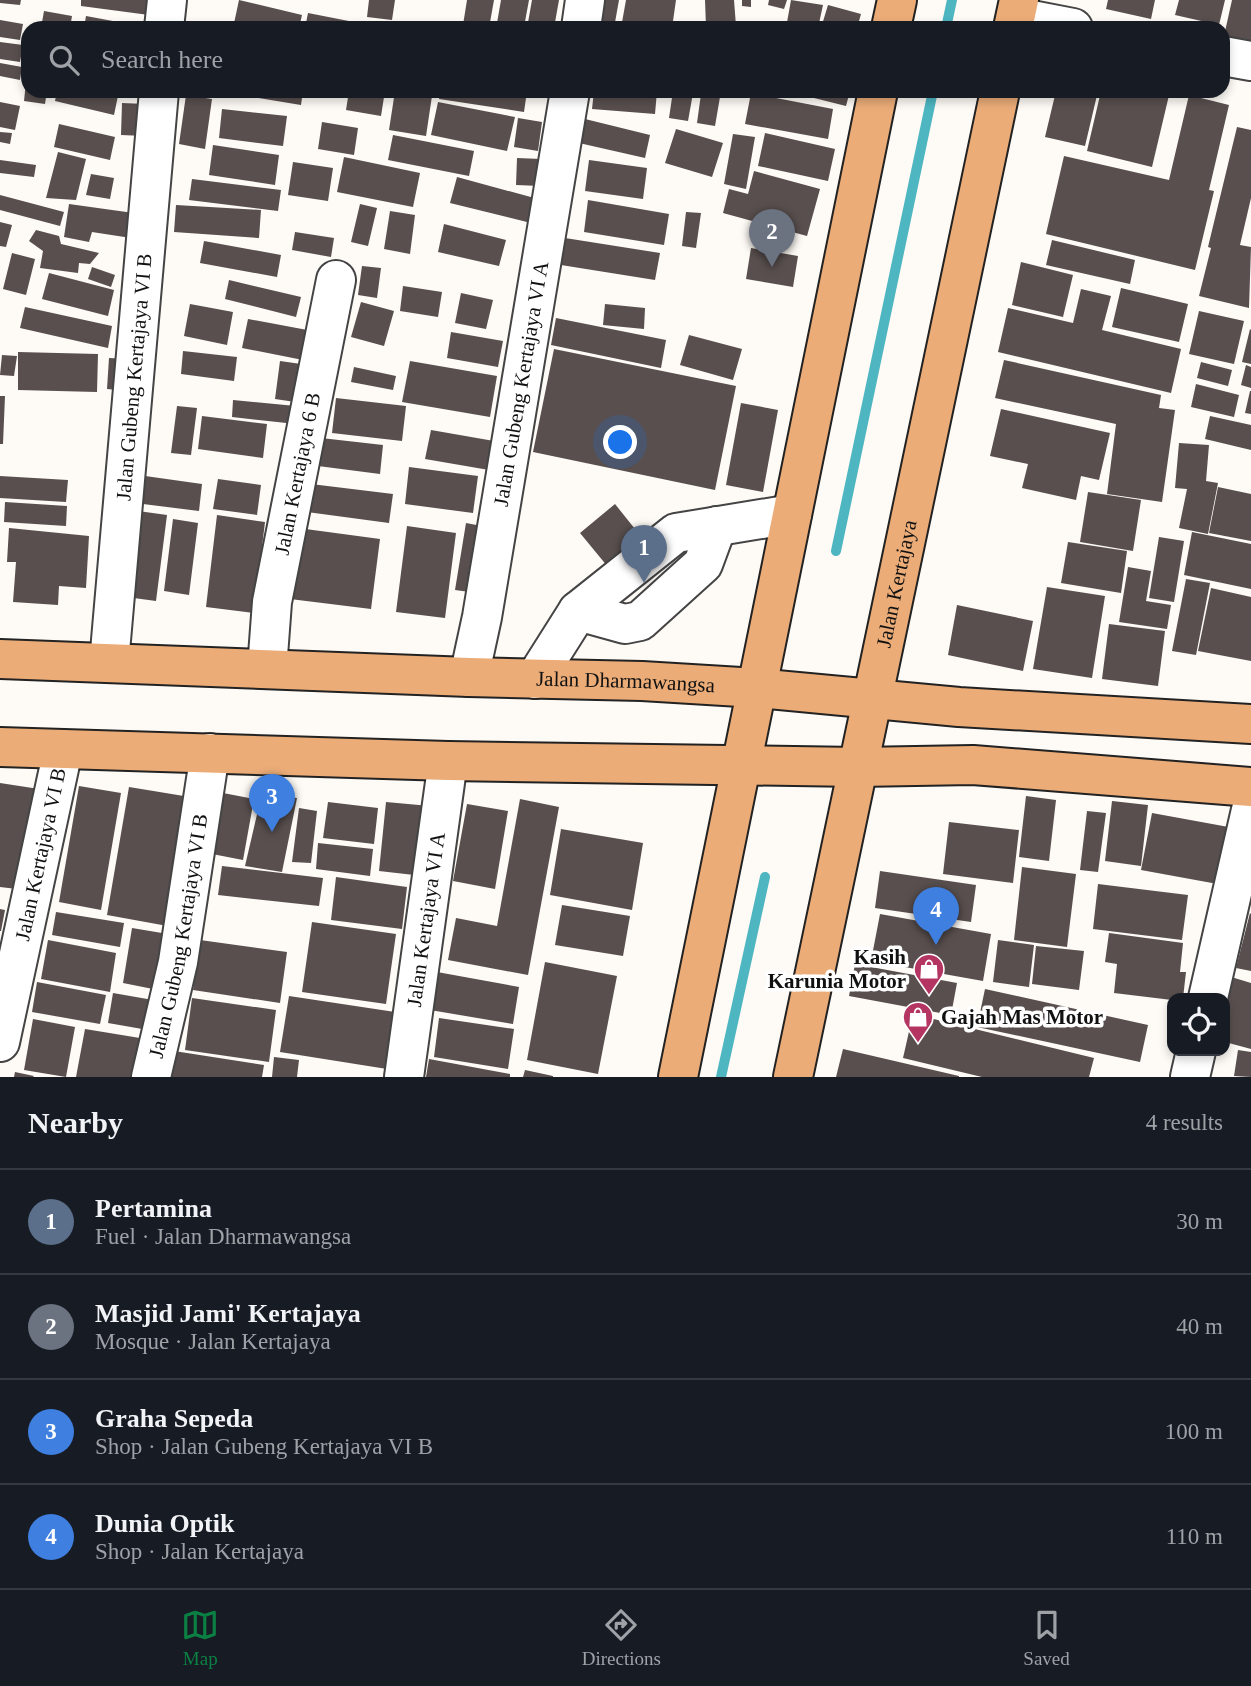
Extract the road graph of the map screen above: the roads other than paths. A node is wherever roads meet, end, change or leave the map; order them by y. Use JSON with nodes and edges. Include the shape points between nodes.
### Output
{"nodes":[{"id":1,"x":167,"y":0,"type":"edge"},
{"id":2,"x":585,"y":0,"type":"edge"},
{"id":3,"x":897,"y":0,"type":"edge"},
{"id":4,"x":1016,"y":15,"type":"edge"},
{"id":5,"x":165,"y":21,"type":"edge"},
{"id":6,"x":581,"y":21,"type":"edge"},
{"id":7,"x":892,"y":21,"type":"edge"},
{"id":8,"x":1042,"y":21,"type":"edge"},
{"id":9,"x":1230,"y":57,"type":"edge"},
{"id":10,"x":1251,"y":61,"type":"edge"},
{"id":11,"x":158,"y":98,"type":"edge"},
{"id":12,"x":569,"y":98,"type":"edge"},
{"id":13,"x":877,"y":98,"type":"edge"},
{"id":14,"x":999,"y":98,"type":"edge"},
{"id":15,"x":336,"y":279,"type":"dead end"},
{"id":16,"x":792,"y":514,"type":"junction"},
{"id":17,"x":0,"y":659,"type":"edge"},
{"id":18,"x":109,"y":663,"type":"junction"},
{"id":19,"x":267,"y":669,"type":"junction"},
{"id":20,"x":469,"y":677,"type":"junction"},
{"id":21,"x":535,"y":679,"type":"junction"},
{"id":22,"x":757,"y":688,"type":"junction"},
{"id":23,"x":873,"y":700,"type":"junction"},
{"id":24,"x":1251,"y":724,"type":"edge"},
{"id":25,"x":0,"y":747,"type":"edge"},
{"id":26,"x":64,"y":750,"type":"junction"},
{"id":27,"x":210,"y":754,"type":"junction"},
{"id":28,"x":447,"y":761,"type":"junction"},
{"id":29,"x":742,"y":765,"type":"junction"},
{"id":30,"x":858,"y":767,"type":"junction"},
{"id":31,"x":1251,"y":787,"type":"edge"},
{"id":32,"x":1251,"y":810,"type":"edge"},
{"id":33,"x":1209,"y":993,"type":"edge"},
{"id":34,"x":0,"y":1042,"type":"edge"},
{"id":35,"x":1195,"y":1056,"type":"edge"},
{"id":36,"x":151,"y":1077,"type":"edge"},
{"id":37,"x":404,"y":1077,"type":"edge"},
{"id":38,"x":678,"y":1077,"type":"edge"},
{"id":39,"x":793,"y":1077,"type":"edge"},
{"id":40,"x":1190,"y":1077,"type":"edge"}],
"edges":[{"from":1,"to":5,"type":"street"},
{"from":2,"to":6,"type":"street"},
{"from":3,"to":7,"type":"main road"},
{"from":4,"to":8,"type":"street"},
{"from":9,"to":10,"type":"street"},
{"from":11,"to":18,"type":"street","name":"Jalan Gubeng Kertajaya VI B"},
{"from":12,"to":20,"type":"street","name":"Jalan Gubeng Kertajaya VI A"},
{"from":13,"to":16,"type":"main road"},
{"from":14,"to":23,"type":"main road","name":"Jalan Kertajaya"},
{"from":15,"to":19,"type":"street","name":"Jalan Kertajaya 6 B","via":[[272,602]]},
{"from":16,"to":21,"type":"street","via":[[676,533],[578,611]]},
{"from":16,"to":22,"type":"main road"},
{"from":17,"to":18,"type":"main road","name":"Jalan Dharmawangsa"},
{"from":18,"to":19,"type":"main road","name":"Jalan Dharmawangsa"},
{"from":19,"to":20,"type":"main road","name":"Jalan Dharmawangsa"},
{"from":20,"to":21,"type":"main road","name":"Jalan Dharmawangsa"},
{"from":21,"to":22,"type":"main road","name":"Jalan Dharmawangsa"},
{"from":22,"to":23,"type":"main road","name":"Jalan Dharmawangsa"},
{"from":22,"to":29,"type":"main road"},
{"from":23,"to":24,"type":"main road","name":"Jalan Dharmawangsa"},
{"from":23,"to":30,"type":"main road","name":"Jalan Kertajaya"},
{"from":25,"to":26,"type":"main road"},
{"from":26,"to":27,"type":"main road"},
{"from":26,"to":34,"type":"street","name":"Jalan Kertajaya VI B"},
{"from":27,"to":28,"type":"main road"},
{"from":27,"to":36,"type":"street","name":"Jalan Gubeng Kertajaya VI B","via":[[178,962]]},
{"from":28,"to":29,"type":"main road"},
{"from":28,"to":37,"type":"street","name":"Jalan Kertajaya VI A"},
{"from":29,"to":30,"type":"main road"},
{"from":29,"to":38,"type":"main road"},
{"from":30,"to":31,"type":"main road","via":[[973,765]]},
{"from":30,"to":39,"type":"main road","name":"Jalan Kertajaya"},
{"from":32,"to":33,"type":"street"},
{"from":35,"to":40,"type":"street"}]}
